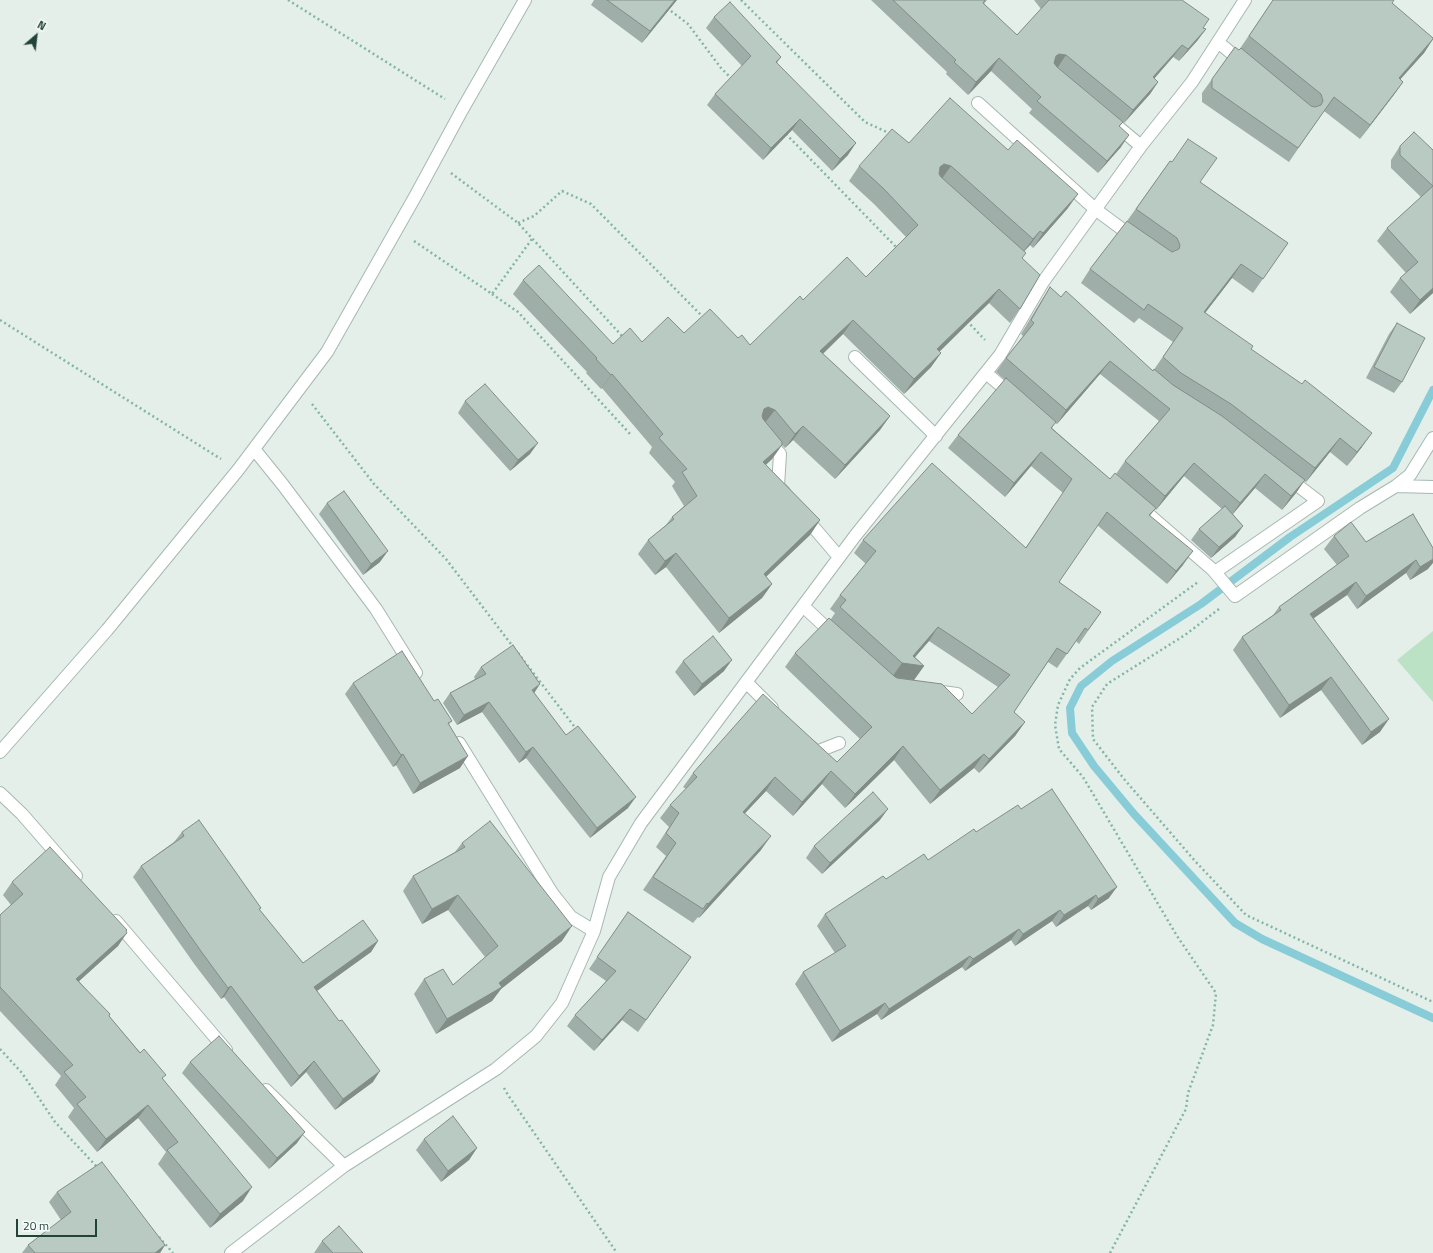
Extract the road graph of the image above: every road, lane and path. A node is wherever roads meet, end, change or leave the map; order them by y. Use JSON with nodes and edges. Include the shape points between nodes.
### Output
{"nodes":[{"id":1,"x":288,"y":0,"type":"edge"},
{"id":2,"x":525,"y":0,"type":"edge"},
{"id":3,"x":741,"y":0,"type":"edge"},
{"id":4,"x":1245,"y":0,"type":"edge"},
{"id":5,"x":662,"y":4,"type":"edge"},
{"id":6,"x":1218,"y":42,"type":"junction"},
{"id":7,"x":1253,"y":71,"type":"edge"},
{"id":8,"x":736,"y":84,"type":"edge"},
{"id":9,"x":978,"y":102,"type":"dead end"},
{"id":10,"x":462,"y":110,"type":"junction"},
{"id":11,"x":1106,"y":117,"type":"edge"},
{"id":12,"x":785,"y":134,"type":"edge"},
{"id":13,"x":894,"y":135,"type":"edge"},
{"id":14,"x":1141,"y":146,"type":"junction"},
{"id":15,"x":435,"y":160,"type":"junction"},
{"id":16,"x":1095,"y":209,"type":"junction"},
{"id":17,"x":518,"y":223,"type":"junction"},
{"id":18,"x":397,"y":229,"type":"junction"},
{"id":19,"x":532,"y":239,"type":"junction"},
{"id":20,"x":1144,"y":245,"type":"edge"},
{"id":21,"x":902,"y":253,"type":"edge"},
{"id":22,"x":1040,"y":280,"type":"junction"},
{"id":23,"x":1054,"y":293,"type":"edge"},
{"id":24,"x":492,"y":294,"type":"junction"},
{"id":25,"x":962,"y":316,"type":"edge"},
{"id":26,"x":0,"y":320,"type":"edge"},
{"id":27,"x":706,"y":320,"type":"edge"},
{"id":28,"x":624,"y":338,"type":"edge"},
{"id":29,"x":1000,"y":355,"type":"junction"},
{"id":30,"x":855,"y":357,"type":"dead end"},
{"id":31,"x":986,"y":373,"type":"junction"},
{"id":32,"x":300,"y":388,"type":"junction"},
{"id":33,"x":1020,"y":402,"type":"edge"},
{"id":34,"x":759,"y":429,"type":"edge"},
{"id":35,"x":631,"y":435,"type":"dead end"},
{"id":36,"x":936,"y":436,"type":"junction"},
{"id":37,"x":1433,"y":438,"type":"edge"},
{"id":38,"x":254,"y":449,"type":"junction"},
{"id":39,"x":238,"y":470,"type":"junction"},
{"id":40,"x":1280,"y":472,"type":"edge"},
{"id":41,"x":1396,"y":486,"type":"junction"},
{"id":42,"x":1433,"y":486,"type":"edge"},
{"id":43,"x":1131,"y":498,"type":"edge"},
{"id":44,"x":839,"y":557,"type":"junction"},
{"id":45,"x":1215,"y":572,"type":"junction"},
{"id":46,"x":1232,"y":592,"type":"junction"},
{"id":47,"x":803,"y":606,"type":"junction"},
{"id":48,"x":843,"y":643,"type":"edge"},
{"id":49,"x":421,"y":682,"type":"edge"},
{"id":50,"x":746,"y":682,"type":"junction"},
{"id":51,"x":926,"y":690,"type":"edge"},
{"id":52,"x":957,"y":694,"type":"dead end"},
{"id":53,"x":778,"y":714,"type":"edge"},
{"id":54,"x":578,"y":732,"type":"edge"},
{"id":55,"x":454,"y":735,"type":"edge"},
{"id":56,"x":805,"y":741,"type":"edge"},
{"id":57,"x":839,"y":743,"type":"dead end"},
{"id":58,"x":0,"y":752,"type":"edge"},
{"id":59,"x":0,"y":794,"type":"edge"},
{"id":60,"x":85,"y":885,"type":"edge"},
{"id":61,"x":111,"y":915,"type":"edge"},
{"id":62,"x":594,"y":930,"type":"junction"},
{"id":63,"x":1433,"y":1002,"type":"edge"},
{"id":64,"x":0,"y":1049,"type":"edge"},
{"id":65,"x":234,"y":1059,"type":"edge"},
{"id":66,"x":496,"y":1069,"type":"junction"},
{"id":67,"x":256,"y":1080,"type":"edge"},
{"id":68,"x":344,"y":1166,"type":"junction"},
{"id":69,"x":102,"y":1172,"type":"edge"},
{"id":70,"x":158,"y":1236,"type":"edge"},
{"id":71,"x":173,"y":1253,"type":"edge"},
{"id":72,"x":231,"y":1253,"type":"edge"},
{"id":73,"x":617,"y":1253,"type":"edge"},
{"id":74,"x":1110,"y":1253,"type":"edge"}],
"edges":[{"from":1,"to":10,"type":"path"},
{"from":2,"to":10,"type":"street"},
{"from":3,"to":13,"type":"path","via":[[865,122]]},
{"from":4,"to":6,"type":"street"},
{"from":5,"to":8,"type":"path","via":[[688,24]]},
{"from":6,"to":7,"type":"street"},
{"from":6,"to":14,"type":"street","via":[[1192,82]]},
{"from":9,"to":16,"type":"street"},
{"from":10,"to":15,"type":"street"},
{"from":11,"to":14,"type":"street"},
{"from":12,"to":21,"type":"path"},
{"from":14,"to":16,"type":"street"},
{"from":15,"to":17,"type":"path"},
{"from":15,"to":18,"type":"street"},
{"from":16,"to":20,"type":"street"},
{"from":16,"to":22,"type":"street"},
{"from":17,"to":19,"type":"path"},
{"from":17,"to":27,"type":"path","via":[[534,216],[562,192],[591,204]]},
{"from":18,"to":24,"type":"path"},
{"from":18,"to":32,"type":"street","via":[[327,352]]},
{"from":19,"to":24,"type":"path"},
{"from":19,"to":28,"type":"path"},
{"from":22,"to":23,"type":"street"},
{"from":22,"to":29,"type":"street"},
{"from":24,"to":35,"type":"path","via":[[518,312]]},
{"from":25,"to":29,"type":"path"},
{"from":26,"to":39,"type":"path"},
{"from":29,"to":31,"type":"street"},
{"from":30,"to":36,"type":"street"},
{"from":31,"to":33,"type":"street"},
{"from":31,"to":36,"type":"street"},
{"from":32,"to":38,"type":"street"},
{"from":32,"to":54,"type":"path","via":[[374,484],[446,559]]},
{"from":34,"to":44,"type":"street","via":[[780,454],[778,486]]},
{"from":36,"to":44,"type":"street"},
{"from":37,"to":41,"type":"street","via":[[1410,475]]},
{"from":38,"to":39,"type":"street"},
{"from":38,"to":49,"type":"street","via":[[376,610]]},
{"from":39,"to":58,"type":"street","via":[[107,630]]},
{"from":40,"to":45,"type":"street","via":[[1318,500]]},
{"from":41,"to":42,"type":"street"},
{"from":41,"to":46,"type":"street"},
{"from":43,"to":45,"type":"street"},
{"from":44,"to":47,"type":"street"},
{"from":45,"to":46,"type":"street"},
{"from":45,"to":74,"type":"path","via":[[1080,668],[1070,679],[1058,705],[1055,725],[1059,749],[1083,777],[1177,936],[1216,993],[1213,1025],[1188,1093],[1186,1109]]},
{"from":46,"to":63,"type":"path","via":[[1185,635],[1107,684],[1092,707],[1093,739],[1195,861],[1246,915]]},
{"from":47,"to":48,"type":"street"},
{"from":47,"to":50,"type":"street"},
{"from":50,"to":53,"type":"street"},
{"from":50,"to":62,"type":"street","via":[[641,824],[609,877]]},
{"from":51,"to":52,"type":"street"},
{"from":55,"to":62,"type":"street","via":[[552,893],[571,916]]},
{"from":56,"to":57,"type":"street","via":[[816,752]]},
{"from":59,"to":60,"type":"street","via":[[22,814]]},
{"from":61,"to":65,"type":"street"},
{"from":62,"to":66,"type":"street","via":[[562,1003],[536,1036]]},
{"from":64,"to":69,"type":"path","via":[[22,1073],[55,1122]]},
{"from":66,"to":68,"type":"street"},
{"from":66,"to":73,"type":"path","via":[[508,1096]]},
{"from":67,"to":68,"type":"street"},
{"from":68,"to":72,"type":"street"},
{"from":70,"to":71,"type":"path"}]}
